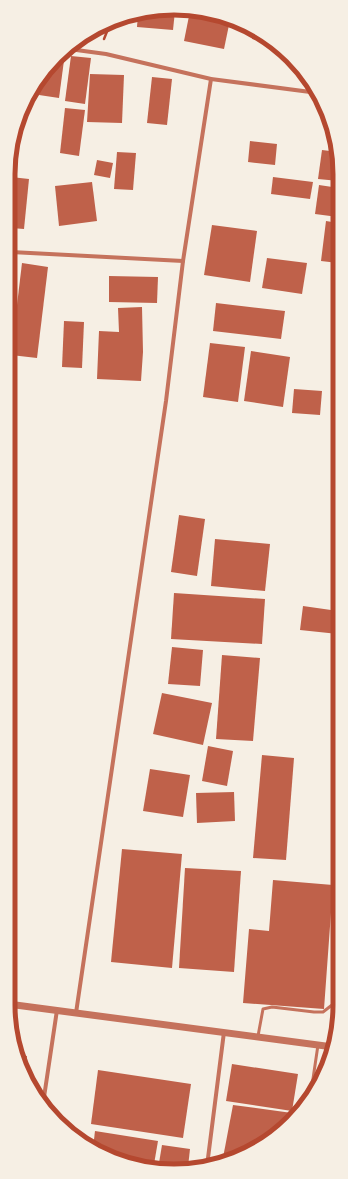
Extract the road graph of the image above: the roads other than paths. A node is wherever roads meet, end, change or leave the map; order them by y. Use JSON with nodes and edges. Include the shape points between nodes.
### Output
{"nodes":[{"id":1,"x":76,"y":49,"type":"edge"},
{"id":2,"x":211,"y":79,"type":"junction"},
{"id":3,"x":309,"y":90,"type":"edge"},
{"id":4,"x":15,"y":252,"type":"edge"},
{"id":5,"x":183,"y":261,"type":"junction"},
{"id":6,"x":333,"y":1004,"type":"edge"},
{"id":7,"x":15,"y":1005,"type":"edge"},
{"id":8,"x":57,"y":1010,"type":"junction"},
{"id":9,"x":76,"y":1013,"type":"junction"},
{"id":10,"x":224,"y":1032,"type":"junction"},
{"id":11,"x":258,"y":1037,"type":"junction"},
{"id":12,"x":318,"y":1045,"type":"junction"},
{"id":13,"x":328,"y":1046,"type":"edge"},
{"id":14,"x":312,"y":1083,"type":"edge"},
{"id":15,"x":44,"y":1096,"type":"edge"},
{"id":16,"x":208,"y":1158,"type":"dead end"}],
"edges":[{"from":1,"to":2,"type":"street"},
{"from":2,"to":3,"type":"street"},
{"from":2,"to":5,"type":"street"},
{"from":4,"to":5,"type":"street"},
{"from":5,"to":9,"type":"street","via":[[166,401]]},
{"from":6,"to":11,"type":"lane","via":[[323,1012],[272,1006],[263,1008]]},
{"from":7,"to":8,"type":"street"},
{"from":8,"to":9,"type":"street"},
{"from":8,"to":15,"type":"street"},
{"from":9,"to":10,"type":"street"},
{"from":10,"to":11,"type":"street"},
{"from":10,"to":16,"type":"street"},
{"from":11,"to":12,"type":"street"},
{"from":12,"to":13,"type":"street"},
{"from":12,"to":14,"type":"lane"}]}
